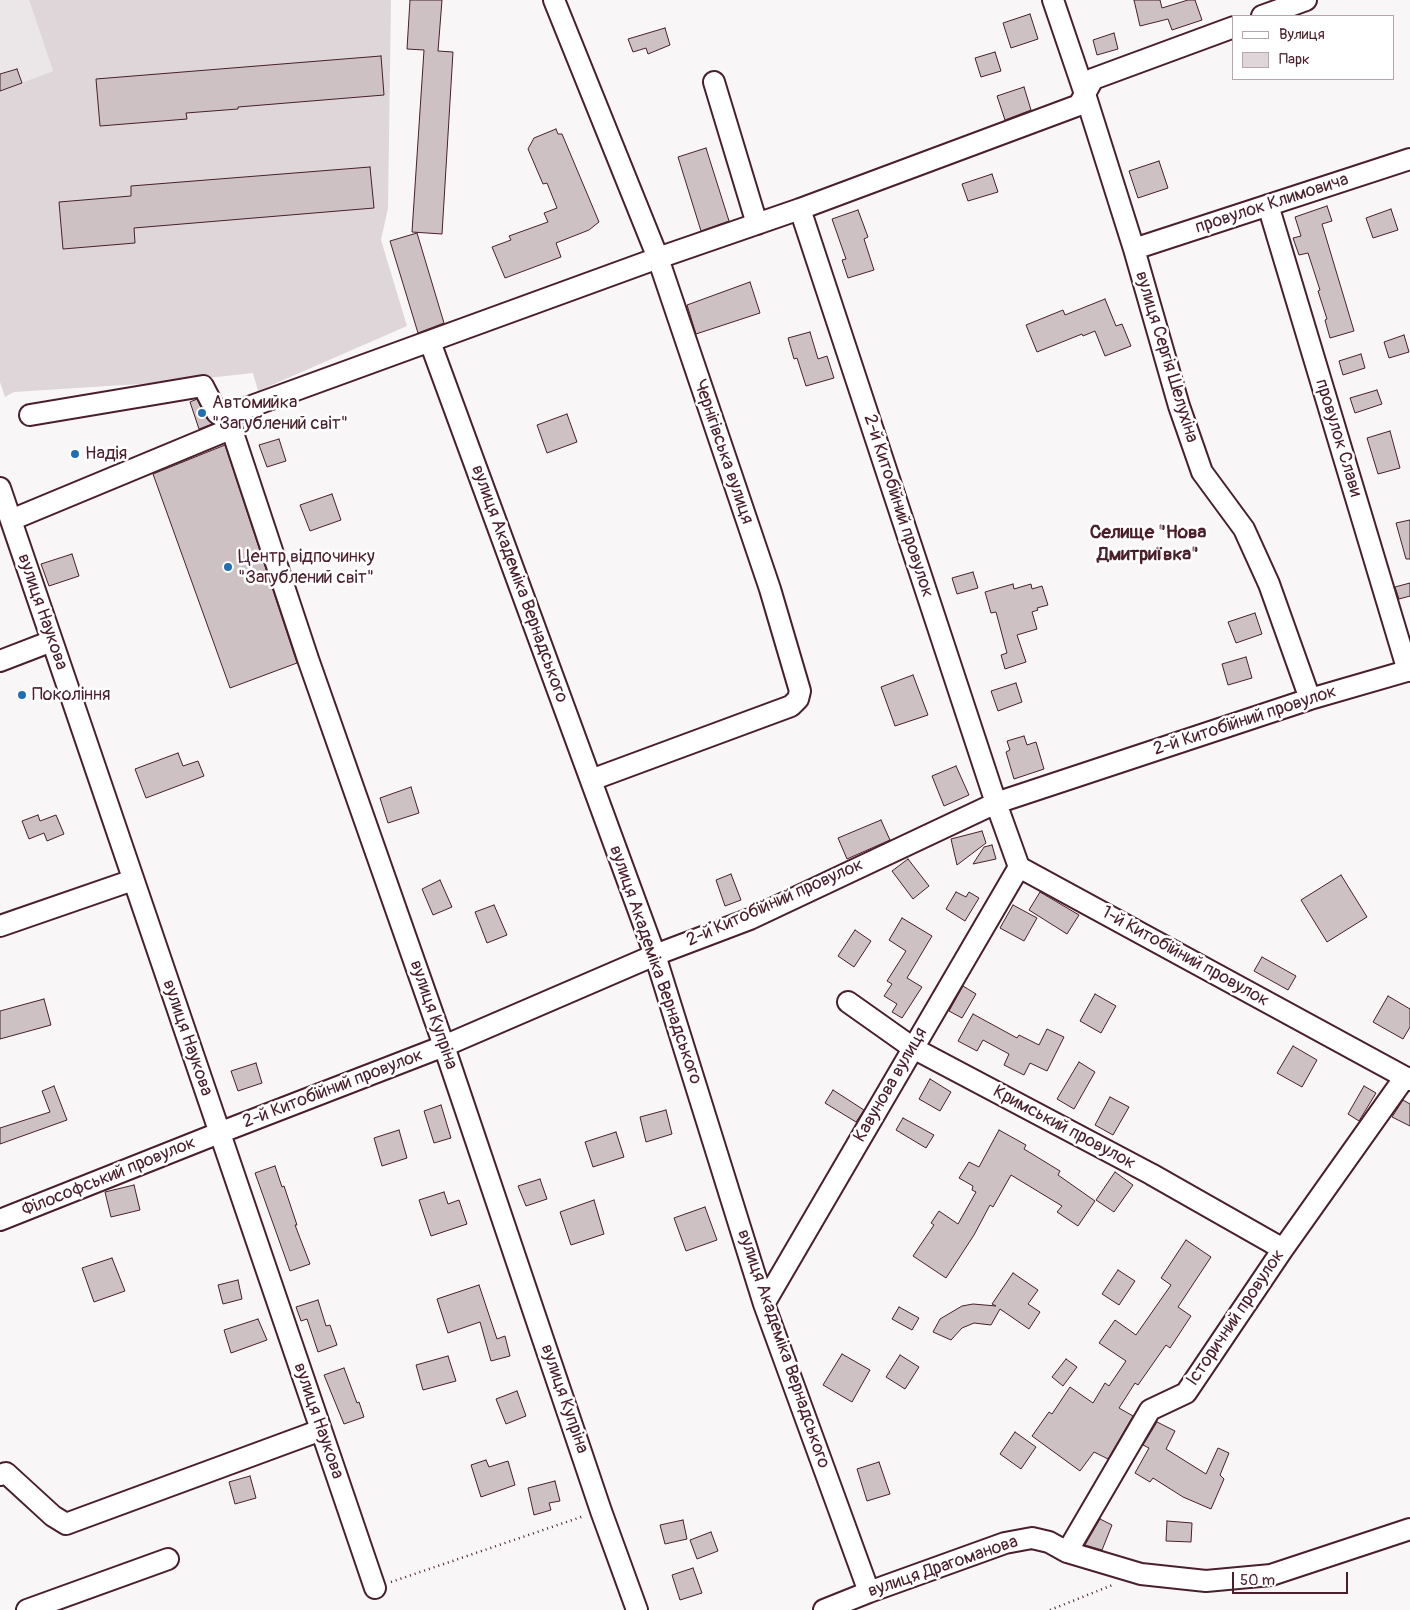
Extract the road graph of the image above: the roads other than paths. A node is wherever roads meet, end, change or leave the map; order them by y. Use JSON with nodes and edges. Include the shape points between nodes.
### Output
{"nodes":[{"id":1,"x":554,"y":0,"type":"edge"},
{"id":2,"x":1053,"y":0,"type":"edge"},
{"id":3,"x":1306,"y":0,"type":"edge"},
{"id":4,"x":1265,"y":15,"type":"edge"},
{"id":5,"x":1232,"y":28,"type":"edge"},
{"id":6,"x":714,"y":82,"type":"dead end"},
{"id":7,"x":1085,"y":94,"type":"junction"},
{"id":8,"x":1410,"y":160,"type":"edge"},
{"id":9,"x":1268,"y":205,"type":"junction"},
{"id":10,"x":800,"y":210,"type":"junction"},
{"id":11,"x":757,"y":224,"type":"junction"},
{"id":12,"x":1134,"y":249,"type":"junction"},
{"id":13,"x":658,"y":258,"type":"junction"},
{"id":14,"x":430,"y":342,"type":"junction"},
{"id":15,"x":30,"y":415,"type":"dead end"},
{"id":16,"x":229,"y":421,"type":"junction"},
{"id":17,"x":0,"y":488,"type":"edge"},
{"id":18,"x":11,"y":520,"type":"junction"},
{"id":19,"x":52,"y":641,"type":"junction"},
{"id":20,"x":0,"y":661,"type":"edge"},
{"id":21,"x":1409,"y":671,"type":"edge"},
{"id":22,"x":1310,"y":699,"type":"junction"},
{"id":23,"x":592,"y":780,"type":"junction"},
{"id":24,"x":996,"y":803,"type":"junction"},
{"id":25,"x":1019,"y":867,"type":"junction"},
{"id":26,"x":133,"y":880,"type":"junction"},
{"id":27,"x":0,"y":926,"type":"edge"},
{"id":28,"x":655,"y":955,"type":"junction"},
{"id":29,"x":848,"y":1002,"type":"dead end"},
{"id":30,"x":444,"y":1046,"type":"junction"},
{"id":31,"x":912,"y":1048,"type":"junction"},
{"id":32,"x":1407,"y":1078,"type":"edge"},
{"id":33,"x":219,"y":1133,"type":"junction"},
{"id":34,"x":0,"y":1220,"type":"edge"},
{"id":35,"x":1283,"y":1249,"type":"junction"},
{"id":36,"x":764,"y":1304,"type":"junction"},
{"id":37,"x":321,"y":1430,"type":"junction"},
{"id":38,"x":0,"y":1475,"type":"edge"},
{"id":39,"x":1410,"y":1529,"type":"edge"},
{"id":40,"x":1067,"y":1552,"type":"junction"},
{"id":41,"x":168,"y":1559,"type":"dead end"},
{"id":42,"x":1141,"y":1574,"type":"junction"},
{"id":43,"x":1121,"y":1582,"type":"road end"},
{"id":44,"x":375,"y":1588,"type":"road end"},
{"id":45,"x":869,"y":1592,"type":"junction"},
{"id":46,"x":27,"y":1610,"type":"edge"},
{"id":47,"x":637,"y":1610,"type":"edge"},
{"id":48,"x":824,"y":1610,"type":"edge"}],
"edges":[{"from":1,"to":13,"type":"street","name":"Чернігівська вулиця"},
{"from":2,"to":7,"type":"street","name":"вулиця Сергія Шелухіна"},
{"from":3,"to":4,"type":"street"},
{"from":5,"to":7,"type":"street","via":[[1093,79]]},
{"from":6,"to":11,"type":"street"},
{"from":7,"to":10,"type":"street","via":[[1079,105]]},
{"from":7,"to":12,"type":"street","name":"вулиця Сергія Шелухіна"},
{"from":8,"to":9,"type":"street","name":"провулок Климовича"},
{"from":9,"to":12,"type":"street","name":"провулок Климовича"},
{"from":9,"to":21,"type":"street","name":"провулок Слави"},
{"from":10,"to":11,"type":"street"},
{"from":10,"to":24,"type":"street","name":"2-й Китобійний провулок"},
{"from":11,"to":13,"type":"street"},
{"from":12,"to":22,"type":"street","name":"вулиця Сергія Шелухіна","via":[[1179,406],[1202,472],[1244,529],[1272,591]]},
{"from":13,"to":14,"type":"street"},
{"from":13,"to":23,"type":"street","name":"Чернігівська вулиця","via":[[770,589],[800,691],[798,700],[791,706]]},
{"from":14,"to":16,"type":"street","via":[[238,410]]},
{"from":14,"to":23,"type":"street","name":"вулиця Академіка Вернадського"},
{"from":15,"to":16,"type":"street","via":[[203,386],[217,413]]},
{"from":16,"to":18,"type":"street","via":[[223,432]]},
{"from":16,"to":30,"type":"street","name":"вулиця Купріна","via":[[308,659]]},
{"from":17,"to":18,"type":"street","name":"вулиця Наукова"},
{"from":18,"to":19,"type":"street","name":"вулиця Наукова"},
{"from":19,"to":20,"type":"street"},
{"from":19,"to":26,"type":"street","name":"вулиця Наукова"},
{"from":21,"to":22,"type":"street","name":"2-й Китобійний провулок"},
{"from":22,"to":24,"type":"street","name":"2-й Китобійний провулок"},
{"from":23,"to":28,"type":"street","name":"вулиця Академіка Вернадського"},
{"from":24,"to":25,"type":"street"},
{"from":24,"to":28,"type":"street","name":"2-й Китобійний провулок","via":[[750,919]]},
{"from":25,"to":31,"type":"street","name":"Кавунова вулиця"},
{"from":25,"to":32,"type":"street","name":"1-й Китобійний провулок"},
{"from":26,"to":27,"type":"street"},
{"from":26,"to":33,"type":"street","name":"вулиця Наукова"},
{"from":28,"to":30,"type":"street","name":"2-й Китобійний провулок"},
{"from":28,"to":36,"type":"street","name":"вулиця Академіка Вернадського"},
{"from":29,"to":31,"type":"street","name":"Кримський провулок"},
{"from":30,"to":33,"type":"street","name":"2-й Китобійний провулок"},
{"from":30,"to":47,"type":"street","name":"вулиця Купріна"},
{"from":31,"to":35,"type":"street","name":"Кримський провулок","via":[[1151,1174]]},
{"from":31,"to":36,"type":"street","name":"Кавунова вулиця"},
{"from":32,"to":35,"type":"street","name":"Історичний провулок"},
{"from":33,"to":34,"type":"street","name":"Філософський провулок"},
{"from":33,"to":37,"type":"street","name":"вулиця Наукова"},
{"from":35,"to":40,"type":"street","name":"Історичний провулок","via":[[1186,1393],[1150,1410]]},
{"from":36,"to":45,"type":"street","name":"вулиця Академіка Вернадського"},
{"from":37,"to":38,"type":"street","via":[[66,1524],[6,1473]]},
{"from":37,"to":44,"type":"street","name":"вулиця Наукова"},
{"from":39,"to":42,"type":"street","name":"вулиця Драгоманова","via":[[1271,1575],[1206,1581]]},
{"from":40,"to":42,"type":"street","name":"вулиця Драгоманова"},
{"from":40,"to":45,"type":"street","name":"вулиця Драгоманова","via":[[1050,1542],[1032,1538],[1005,1543]]},
{"from":41,"to":46,"type":"street"},
{"from":42,"to":43,"type":"street"},
{"from":45,"to":48,"type":"street","name":"вулиця Драгоманова"}]}
